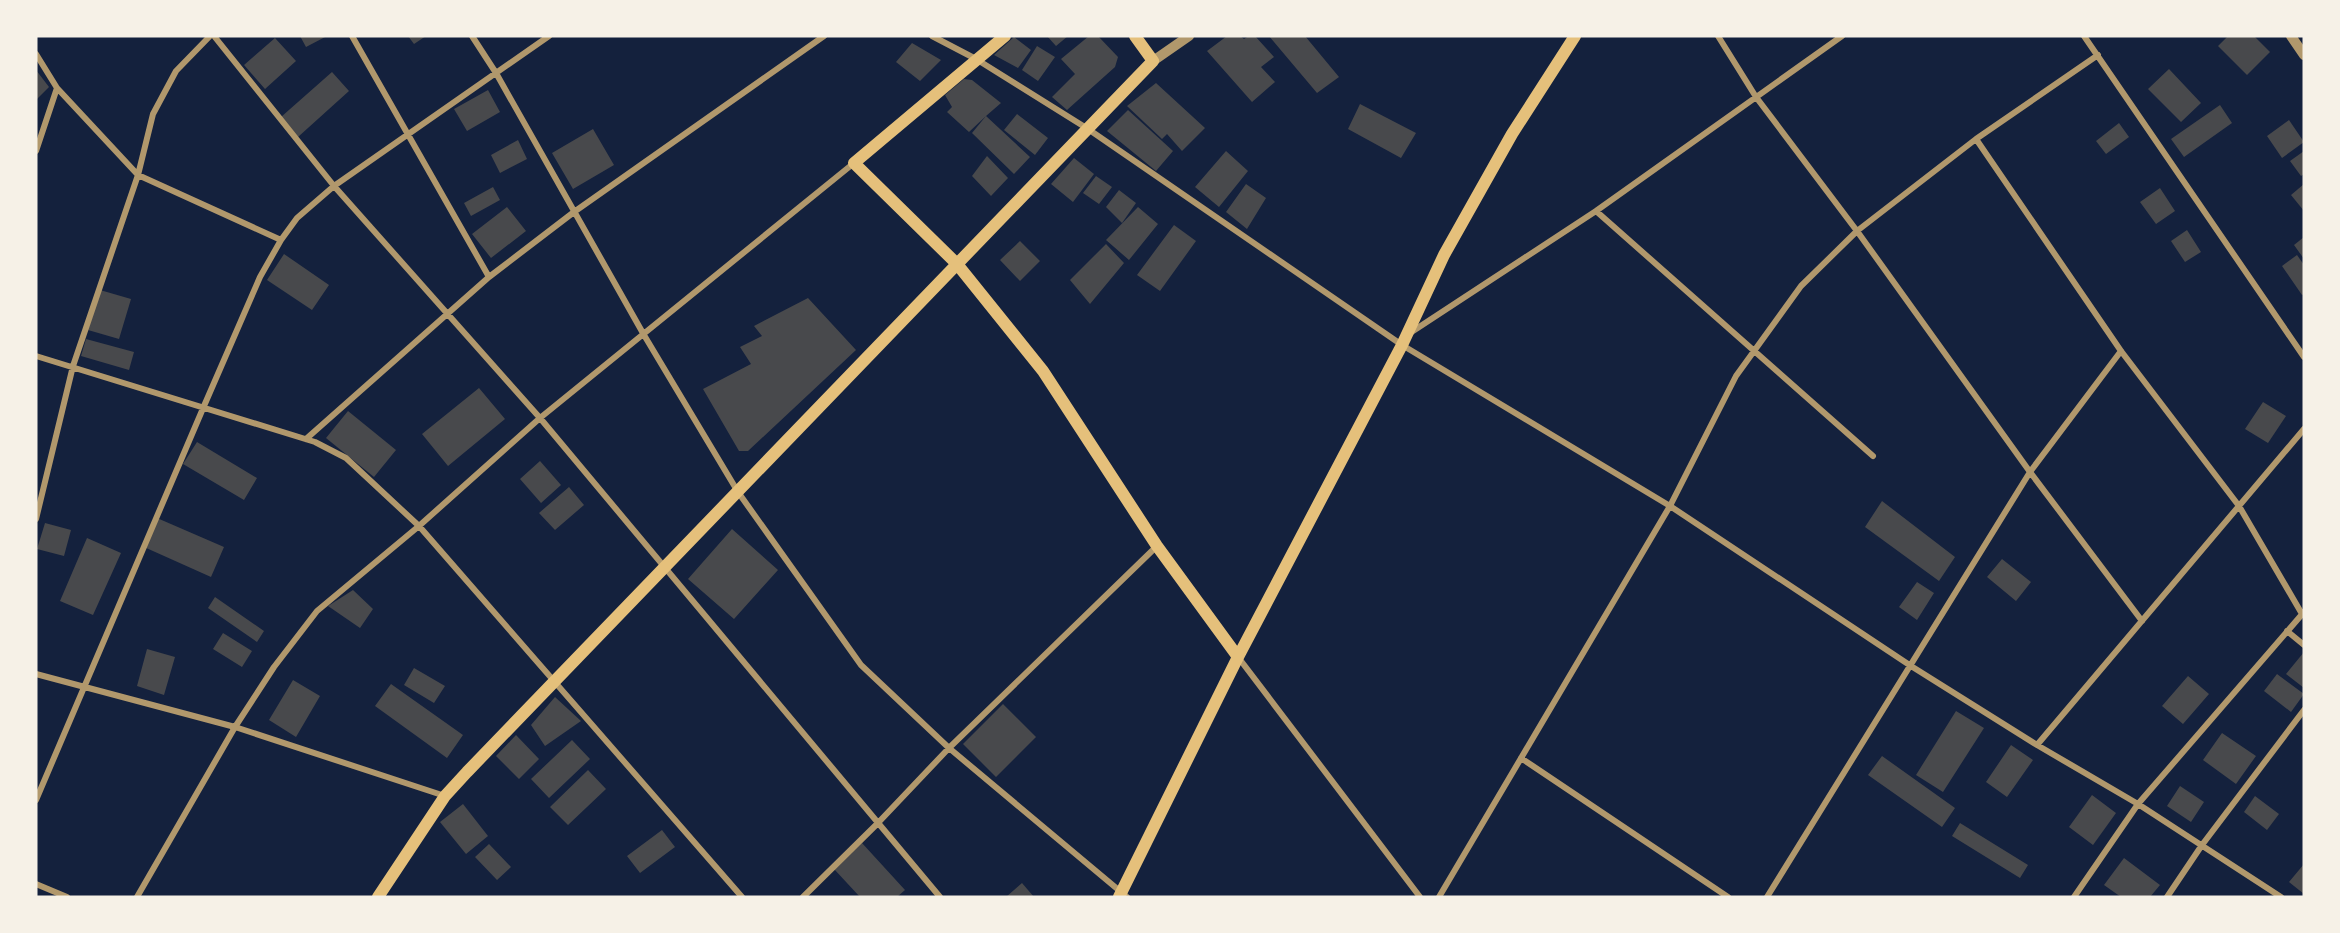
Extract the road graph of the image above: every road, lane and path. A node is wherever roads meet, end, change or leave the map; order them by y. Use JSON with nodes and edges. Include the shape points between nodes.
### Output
{"nodes":[{"id":1,"x":212,"y":36,"type":"edge"},
{"id":2,"x":352,"y":36,"type":"edge"},
{"id":3,"x":472,"y":36,"type":"edge"},
{"id":4,"x":549,"y":36,"type":"edge"},
{"id":5,"x":824,"y":36,"type":"edge"},
{"id":6,"x":932,"y":36,"type":"edge"},
{"id":7,"x":1005,"y":36,"type":"edge"},
{"id":8,"x":1135,"y":36,"type":"edge"},
{"id":9,"x":1189,"y":36,"type":"edge"},
{"id":10,"x":1575,"y":36,"type":"edge"},
{"id":11,"x":1718,"y":36,"type":"edge"},
{"id":12,"x":1842,"y":36,"type":"edge"},
{"id":13,"x":2084,"y":36,"type":"edge"},
{"id":14,"x":2291,"y":36,"type":"edge"},
{"id":15,"x":36,"y":54,"type":"edge"},
{"id":16,"x":2098,"y":55,"type":"junction"},
{"id":17,"x":2304,"y":55,"type":"edge"},
{"id":18,"x":976,"y":59,"type":"junction"},
{"id":19,"x":1153,"y":61,"type":"junction"},
{"id":20,"x":496,"y":73,"type":"junction"},
{"id":21,"x":57,"y":88,"type":"junction"},
{"id":22,"x":1756,"y":97,"type":"junction"},
{"id":23,"x":1088,"y":129,"type":"junction"},
{"id":24,"x":407,"y":135,"type":"junction"},
{"id":25,"x":1976,"y":139,"type":"junction"},
{"id":26,"x":36,"y":151,"type":"edge"},
{"id":27,"x":854,"y":163,"type":"junction"},
{"id":28,"x":138,"y":175,"type":"junction"},
{"id":29,"x":334,"y":186,"type":"junction"},
{"id":30,"x":1596,"y":211,"type":"junction"},
{"id":31,"x":574,"y":212,"type":"junction"},
{"id":32,"x":1857,"y":231,"type":"junction"},
{"id":33,"x":281,"y":240,"type":"junction"},
{"id":34,"x":957,"y":264,"type":"junction"},
{"id":35,"x":489,"y":277,"type":"junction"},
{"id":36,"x":447,"y":313,"type":"junction"},
{"id":37,"x":644,"y":335,"type":"junction"},
{"id":38,"x":1405,"y":340,"type":"junction"},
{"id":39,"x":2121,"y":351,"type":"junction"},
{"id":40,"x":1755,"y":352,"type":"junction"},
{"id":41,"x":36,"y":356,"type":"edge"},
{"id":42,"x":2304,"y":357,"type":"edge"},
{"id":43,"x":73,"y":366,"type":"junction"},
{"id":44,"x":204,"y":406,"type":"junction"},
{"id":45,"x":540,"y":418,"type":"junction"},
{"id":46,"x":2304,"y":429,"type":"edge"},
{"id":47,"x":306,"y":439,"type":"junction"},
{"id":48,"x":1874,"y":456,"type":"dead end"},
{"id":49,"x":2030,"y":472,"type":"junction"},
{"id":50,"x":738,"y":492,"type":"junction"},
{"id":51,"x":2240,"y":506,"type":"junction"},
{"id":52,"x":1671,"y":507,"type":"junction"},
{"id":53,"x":36,"y":519,"type":"edge"},
{"id":54,"x":419,"y":526,"type":"junction"},
{"id":55,"x":1157,"y":546,"type":"junction"},
{"id":56,"x":663,"y":567,"type":"junction"},
{"id":57,"x":2303,"y":612,"type":"edge"},
{"id":58,"x":2142,"y":621,"type":"junction"},
{"id":59,"x":2287,"y":631,"type":"junction"},
{"id":60,"x":2304,"y":645,"type":"edge"},
{"id":61,"x":1238,"y":657,"type":"junction"},
{"id":62,"x":1911,"y":666,"type":"junction"},
{"id":63,"x":36,"y":674,"type":"edge"},
{"id":64,"x":554,"y":683,"type":"junction"},
{"id":65,"x":86,"y":686,"type":"junction"},
{"id":66,"x":2304,"y":710,"type":"edge"},
{"id":67,"x":235,"y":726,"type":"junction"},
{"id":68,"x":2037,"y":745,"type":"junction"},
{"id":69,"x":949,"y":748,"type":"junction"},
{"id":70,"x":1521,"y":758,"type":"junction"},
{"id":71,"x":446,"y":796,"type":"junction"},
{"id":72,"x":36,"y":800,"type":"edge"},
{"id":73,"x":2138,"y":804,"type":"junction"},
{"id":74,"x":877,"y":824,"type":"junction"},
{"id":75,"x":2202,"y":845,"type":"junction"},
{"id":76,"x":36,"y":884,"type":"edge"},
{"id":77,"x":1123,"y":895,"type":"edge"},
{"id":78,"x":67,"y":897,"type":"edge"},
{"id":79,"x":137,"y":897,"type":"edge"},
{"id":80,"x":378,"y":897,"type":"edge"},
{"id":81,"x":742,"y":897,"type":"edge"},
{"id":82,"x":803,"y":897,"type":"edge"},
{"id":83,"x":940,"y":897,"type":"edge"},
{"id":84,"x":1420,"y":897,"type":"edge"},
{"id":85,"x":1439,"y":897,"type":"edge"},
{"id":86,"x":1728,"y":897,"type":"edge"},
{"id":87,"x":1767,"y":897,"type":"edge"},
{"id":88,"x":2074,"y":897,"type":"edge"},
{"id":89,"x":2167,"y":897,"type":"edge"},
{"id":90,"x":2281,"y":897,"type":"edge"}],
"edges":[{"from":1,"to":28,"type":"street","via":[[176,71],[153,114]]},
{"from":1,"to":29,"type":"street"},
{"from":2,"to":24,"type":"street"},
{"from":3,"to":20,"type":"street"},
{"from":4,"to":20,"type":"street"},
{"from":5,"to":31,"type":"street"},
{"from":6,"to":18,"type":"street"},
{"from":7,"to":18,"type":"main road"},
{"from":8,"to":19,"type":"main road"},
{"from":9,"to":19,"type":"street"},
{"from":10,"to":38,"type":"main road","via":[[1512,134],[1444,255]]},
{"from":11,"to":22,"type":"street"},
{"from":12,"to":22,"type":"street"},
{"from":13,"to":16,"type":"street"},
{"from":14,"to":17,"type":"street"},
{"from":15,"to":21,"type":"street"},
{"from":16,"to":25,"type":"street"},
{"from":16,"to":42,"type":"street"},
{"from":18,"to":23,"type":"street"},
{"from":18,"to":27,"type":"main road"},
{"from":19,"to":23,"type":"main road"},
{"from":20,"to":24,"type":"street"},
{"from":20,"to":31,"type":"street"},
{"from":21,"to":26,"type":"street"},
{"from":21,"to":28,"type":"street"},
{"from":22,"to":30,"type":"street"},
{"from":22,"to":32,"type":"street"},
{"from":23,"to":34,"type":"main road"},
{"from":23,"to":38,"type":"street"},
{"from":24,"to":29,"type":"street"},
{"from":24,"to":35,"type":"street"},
{"from":25,"to":32,"type":"street"},
{"from":25,"to":39,"type":"street"},
{"from":27,"to":34,"type":"main road"},
{"from":27,"to":37,"type":"street"},
{"from":28,"to":33,"type":"street"},
{"from":28,"to":43,"type":"street"},
{"from":29,"to":33,"type":"street","via":[[297,218]]},
{"from":29,"to":36,"type":"street"},
{"from":30,"to":38,"type":"street"},
{"from":30,"to":40,"type":"street"},
{"from":31,"to":35,"type":"street"},
{"from":31,"to":37,"type":"street"},
{"from":32,"to":40,"type":"street","via":[[1802,286]]},
{"from":32,"to":49,"type":"street"},
{"from":33,"to":44,"type":"street","via":[[260,277]]},
{"from":34,"to":50,"type":"main road"},
{"from":34,"to":55,"type":"main road","via":[[1043,371]]},
{"from":35,"to":36,"type":"street"},
{"from":36,"to":45,"type":"street"},
{"from":36,"to":47,"type":"street"},
{"from":37,"to":45,"type":"street"},
{"from":37,"to":50,"type":"street"},
{"from":38,"to":52,"type":"street"},
{"from":38,"to":61,"type":"main road"},
{"from":39,"to":49,"type":"street"},
{"from":39,"to":51,"type":"street"},
{"from":40,"to":48,"type":"street"},
{"from":40,"to":52,"type":"street","via":[[1737,376]]},
{"from":41,"to":43,"type":"street"},
{"from":43,"to":44,"type":"street"},
{"from":43,"to":53,"type":"street"},
{"from":44,"to":47,"type":"street"},
{"from":44,"to":65,"type":"street"},
{"from":45,"to":54,"type":"street"},
{"from":45,"to":56,"type":"street"},
{"from":46,"to":51,"type":"street"},
{"from":47,"to":54,"type":"street","via":[[346,458]]},
{"from":49,"to":58,"type":"street"},
{"from":49,"to":62,"type":"street"},
{"from":50,"to":56,"type":"main road"},
{"from":50,"to":69,"type":"street","via":[[861,664]]},
{"from":51,"to":57,"type":"street"},
{"from":51,"to":58,"type":"street"},
{"from":52,"to":62,"type":"street"},
{"from":52,"to":70,"type":"street"},
{"from":54,"to":64,"type":"street"},
{"from":54,"to":67,"type":"street","via":[[317,611]]},
{"from":55,"to":61,"type":"main road"},
{"from":55,"to":69,"type":"street"},
{"from":56,"to":64,"type":"main road"},
{"from":56,"to":74,"type":"street"},
{"from":57,"to":59,"type":"street"},
{"from":58,"to":68,"type":"street"},
{"from":59,"to":60,"type":"street"},
{"from":59,"to":73,"type":"street"},
{"from":61,"to":77,"type":"main road"},
{"from":61,"to":84,"type":"street"},
{"from":62,"to":68,"type":"street"},
{"from":62,"to":87,"type":"street"},
{"from":63,"to":65,"type":"street"},
{"from":64,"to":71,"type":"main road"},
{"from":64,"to":81,"type":"street"},
{"from":65,"to":67,"type":"street"},
{"from":65,"to":72,"type":"street"},
{"from":66,"to":75,"type":"street"},
{"from":67,"to":71,"type":"street"},
{"from":67,"to":79,"type":"street"},
{"from":68,"to":73,"type":"street"},
{"from":69,"to":74,"type":"street"},
{"from":69,"to":77,"type":"street"},
{"from":70,"to":85,"type":"street"},
{"from":70,"to":86,"type":"street"},
{"from":71,"to":80,"type":"main road"},
{"from":73,"to":75,"type":"street"},
{"from":73,"to":88,"type":"street"},
{"from":74,"to":82,"type":"street"},
{"from":74,"to":83,"type":"street"},
{"from":75,"to":89,"type":"street"},
{"from":75,"to":90,"type":"street"},
{"from":76,"to":78,"type":"street"}]}
